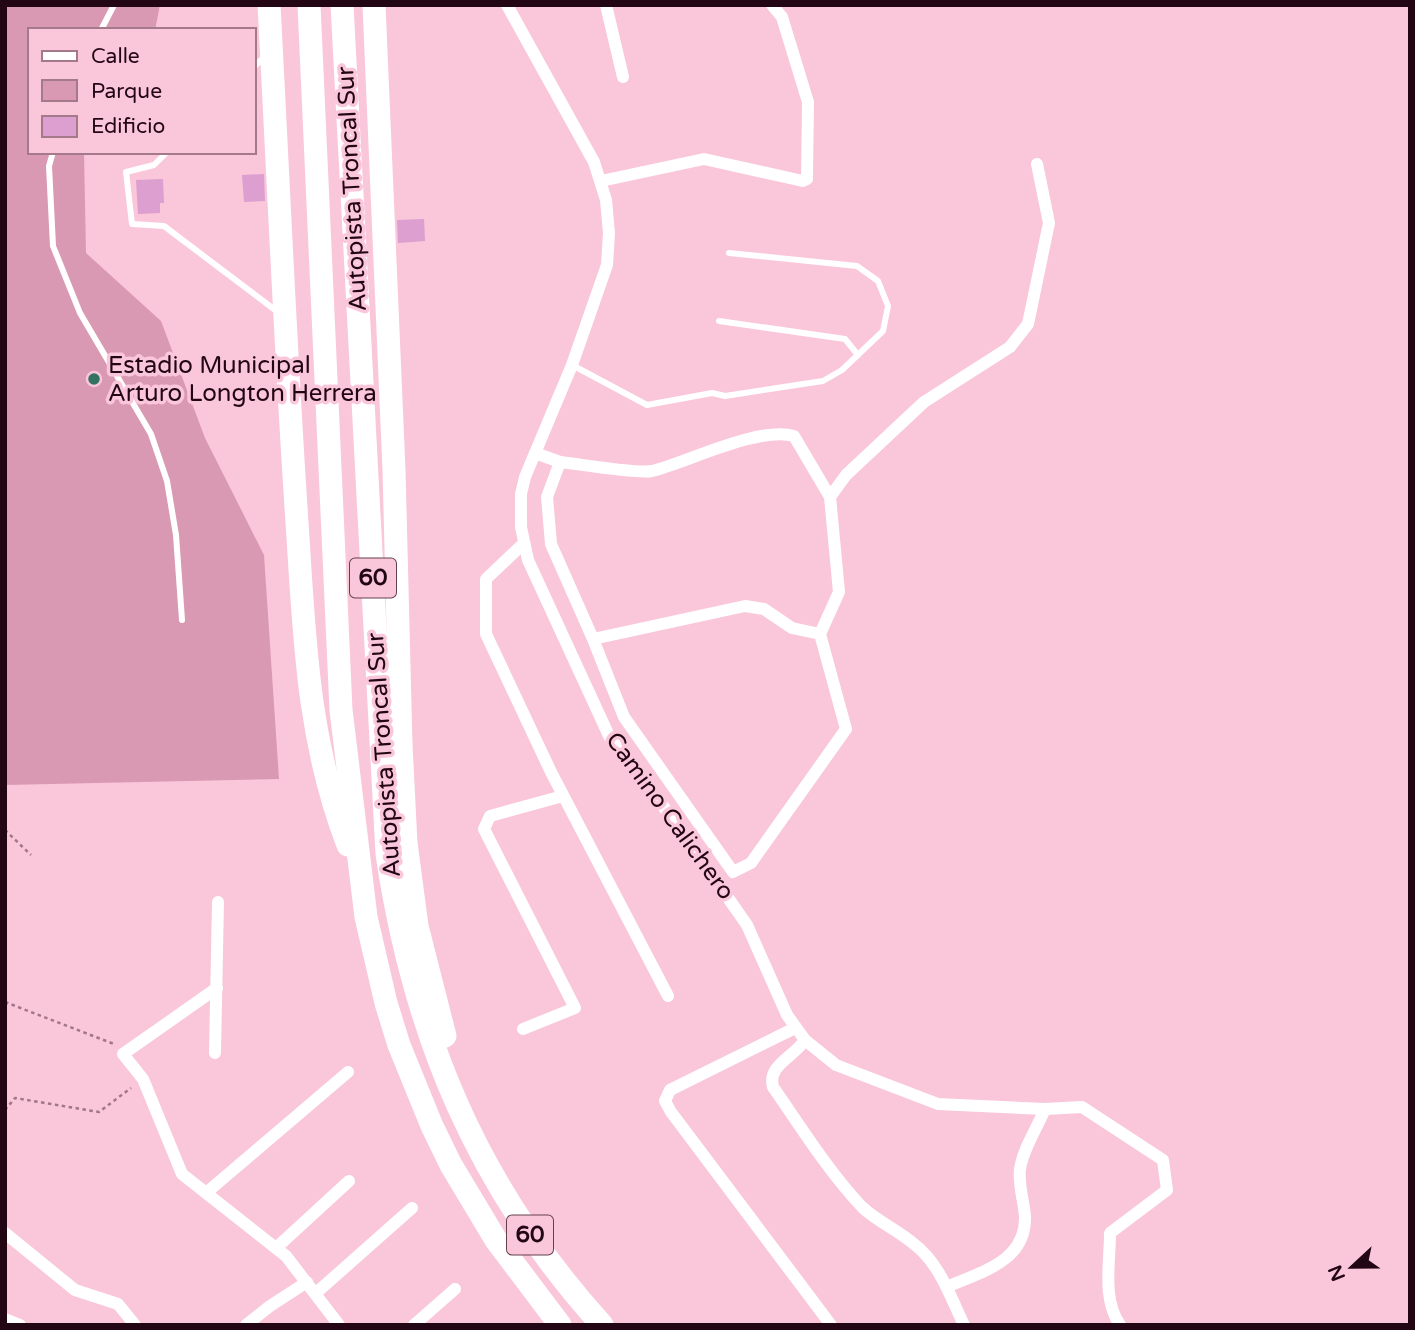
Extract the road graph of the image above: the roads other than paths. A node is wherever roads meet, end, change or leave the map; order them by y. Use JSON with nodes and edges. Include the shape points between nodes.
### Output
{"nodes":[{"id":1,"x":114,"y":5,"type":"edge"},
{"id":2,"x":269,"y":5,"type":"edge"},
{"id":3,"x":309,"y":5,"type":"edge"},
{"id":4,"x":342,"y":5,"type":"edge"},
{"id":5,"x":374,"y":5,"type":"edge"},
{"id":6,"x":507,"y":5,"type":"edge"},
{"id":7,"x":606,"y":5,"type":"edge"},
{"id":8,"x":772,"y":5,"type":"edge"},
{"id":9,"x":102,"y":28,"type":"edge"},
{"id":10,"x":271,"y":50,"type":"junction"},
{"id":11,"x":256,"y":65,"type":"edge"},
{"id":12,"x":623,"y":77,"type":"dead end"},
{"id":13,"x":52,"y":154,"type":"edge"},
{"id":14,"x":165,"y":154,"type":"edge"},
{"id":15,"x":1037,"y":164,"type":"dead end"},
{"id":16,"x":601,"y":181,"type":"junction"},
{"id":17,"x":729,"y":253,"type":"dead end"},
{"id":18,"x":286,"y":318,"type":"junction"},
{"id":19,"x":719,"y":321,"type":"dead end"},
{"id":20,"x":858,"y":355,"type":"junction"},
{"id":21,"x":572,"y":366,"type":"junction"},
{"id":22,"x":535,"y":453,"type":"junction"},
{"id":23,"x":559,"y":462,"type":"junction"},
{"id":24,"x":830,"y":497,"type":"junction"},
{"id":25,"x":524,"y":543,"type":"junction"},
{"id":26,"x":183,"y":620,"type":"dead end"},
{"id":27,"x":820,"y":634,"type":"junction"},
{"id":28,"x":593,"y":639,"type":"junction"},
{"id":29,"x":563,"y":796,"type":"junction"},
{"id":30,"x":359,"y":874,"type":"junction"},
{"id":31,"x":218,"y":902,"type":"dead end"},
{"id":32,"x":217,"y":988,"type":"junction"},
{"id":33,"x":668,"y":996,"type":"dead end"},
{"id":34,"x":795,"y":1028,"type":"junction"},
{"id":35,"x":523,"y":1029,"type":"dead end"},
{"id":36,"x":805,"y":1040,"type":"junction"},
{"id":37,"x":215,"y":1053,"type":"dead end"},
{"id":38,"x":348,"y":1072,"type":"dead end"},
{"id":39,"x":1045,"y":1109,"type":"junction"},
{"id":40,"x":471,"y":1137,"type":"junction"},
{"id":41,"x":349,"y":1181,"type":"dead end"},
{"id":42,"x":206,"y":1193,"type":"junction"},
{"id":43,"x":412,"y":1208,"type":"dead end"},
{"id":44,"x":5,"y":1233,"type":"edge"},
{"id":45,"x":276,"y":1248,"type":"junction"},
{"id":46,"x":311,"y":1287,"type":"junction"},
{"id":47,"x":947,"y":1287,"type":"junction"},
{"id":48,"x":455,"y":1289,"type":"dead end"},
{"id":49,"x":5,"y":1319,"type":"edge"},
{"id":50,"x":20,"y":1325,"type":"edge"},
{"id":51,"x":135,"y":1325,"type":"edge"},
{"id":52,"x":246,"y":1325,"type":"edge"},
{"id":53,"x":339,"y":1325,"type":"edge"},
{"id":54,"x":414,"y":1325,"type":"edge"},
{"id":55,"x":560,"y":1325,"type":"edge"},
{"id":56,"x":602,"y":1325,"type":"edge"},
{"id":57,"x":831,"y":1325,"type":"edge"},
{"id":58,"x":964,"y":1325,"type":"edge"},
{"id":59,"x":1121,"y":1325,"type":"edge"}],
"edges":[{"from":1,"to":9,"type":"lane"},
{"from":2,"to":10,"type":"highway"},
{"from":3,"to":30,"type":"highway","name":"Autopista Troncal Sur","number":"60","via":[[341,710]]},
{"from":4,"to":40,"type":"highway","name":"Autopista Troncal Sur","number":"60","via":[[387,854],[419,1003]]},
{"from":5,"to":40,"type":"highway","via":[[407,843],[417,926]]},
{"from":6,"to":16,"type":"street","name":"Camino Calichero","via":[[586,145]]},
{"from":7,"to":12,"type":"street"},
{"from":8,"to":16,"type":"street","via":[[782,17],[808,102],[807,179],[704,159]]},
{"from":10,"to":11,"type":"lane"},
{"from":10,"to":18,"type":"highway"},
{"from":13,"to":26,"type":"lane","via":[[49,166],[54,246],[80,313],[151,434],[167,481]]},
{"from":14,"to":18,"type":"lane","via":[[154,165],[126,172],[132,224],[164,226]]},
{"from":15,"to":24,"type":"street","via":[[1049,223],[1028,324],[1010,347],[924,402],[846,475]]},
{"from":16,"to":21,"type":"street","name":"Camino Calichero","via":[[608,216],[607,265]]},
{"from":17,"to":20,"type":"lane","via":[[857,266],[878,281],[888,306],[883,331]]},
{"from":18,"to":30,"type":"highway","via":[[309,683],[334,809]]},
{"from":19,"to":20,"type":"lane","via":[[845,339]]},
{"from":20,"to":21,"type":"lane","via":[[823,381],[648,405]]},
{"from":21,"to":22,"type":"street","name":"Camino Calichero"},
{"from":22,"to":23,"type":"street"},
{"from":22,"to":25,"type":"street","name":"Camino Calichero","via":[[522,494]]},
{"from":23,"to":24,"type":"street","via":[[649,472],[720,447],[784,433],[793,436]]},
{"from":23,"to":28,"type":"street","via":[[547,497],[551,544]]},
{"from":24,"to":27,"type":"street","via":[[839,592]]},
{"from":25,"to":29,"type":"street","via":[[486,579],[486,634]]},
{"from":25,"to":34,"type":"street","name":"Camino Calichero","via":[[610,737],[747,925]]},
{"from":27,"to":28,"type":"street","via":[[792,628],[764,609],[745,606]]},
{"from":27,"to":28,"type":"street","via":[[846,729],[751,863],[733,872],[624,717]]},
{"from":29,"to":33,"type":"street"},
{"from":29,"to":35,"type":"street","via":[[490,816],[484,829],[575,1008]]},
{"from":30,"to":55,"type":"highway","name":"Autopista Troncal Sur","number":"60","via":[[386,1003],[432,1126],[496,1240]]},
{"from":31,"to":32,"type":"street"},
{"from":32,"to":37,"type":"street"},
{"from":32,"to":42,"type":"street","via":[[123,1054],[143,1079],[183,1174]]},
{"from":34,"to":36,"type":"street","name":"Camino Calichero"},
{"from":34,"to":57,"type":"street","via":[[670,1090],[665,1101]]},
{"from":36,"to":39,"type":"street","name":"Camino Calichero","via":[[836,1065],[938,1104]]},
{"from":36,"to":47,"type":"street","via":[[775,1068],[770,1078],[773,1087],[862,1207],[930,1257]]},
{"from":38,"to":42,"type":"street"},
{"from":39,"to":47,"type":"street","via":[[1021,1165],[1025,1220],[1018,1248],[1005,1260]]},
{"from":39,"to":59,"type":"street","name":"Camino Calichero","via":[[1082,1107],[1163,1160],[1167,1190],[1111,1233],[1109,1293]]},
{"from":40,"to":56,"type":"highway","name":"Autopista Troncal Sur","number":"60","via":[[533,1241]]},
{"from":41,"to":45,"type":"street"},
{"from":42,"to":45,"type":"street"},
{"from":43,"to":46,"type":"street"},
{"from":44,"to":51,"type":"street","via":[[75,1290],[118,1304]]},
{"from":45,"to":46,"type":"street"},
{"from":46,"to":52,"type":"street","via":[[270,1306]]},
{"from":46,"to":53,"type":"street"},
{"from":47,"to":58,"type":"street"},
{"from":48,"to":54,"type":"street"},
{"from":49,"to":50,"type":"street"}]}
